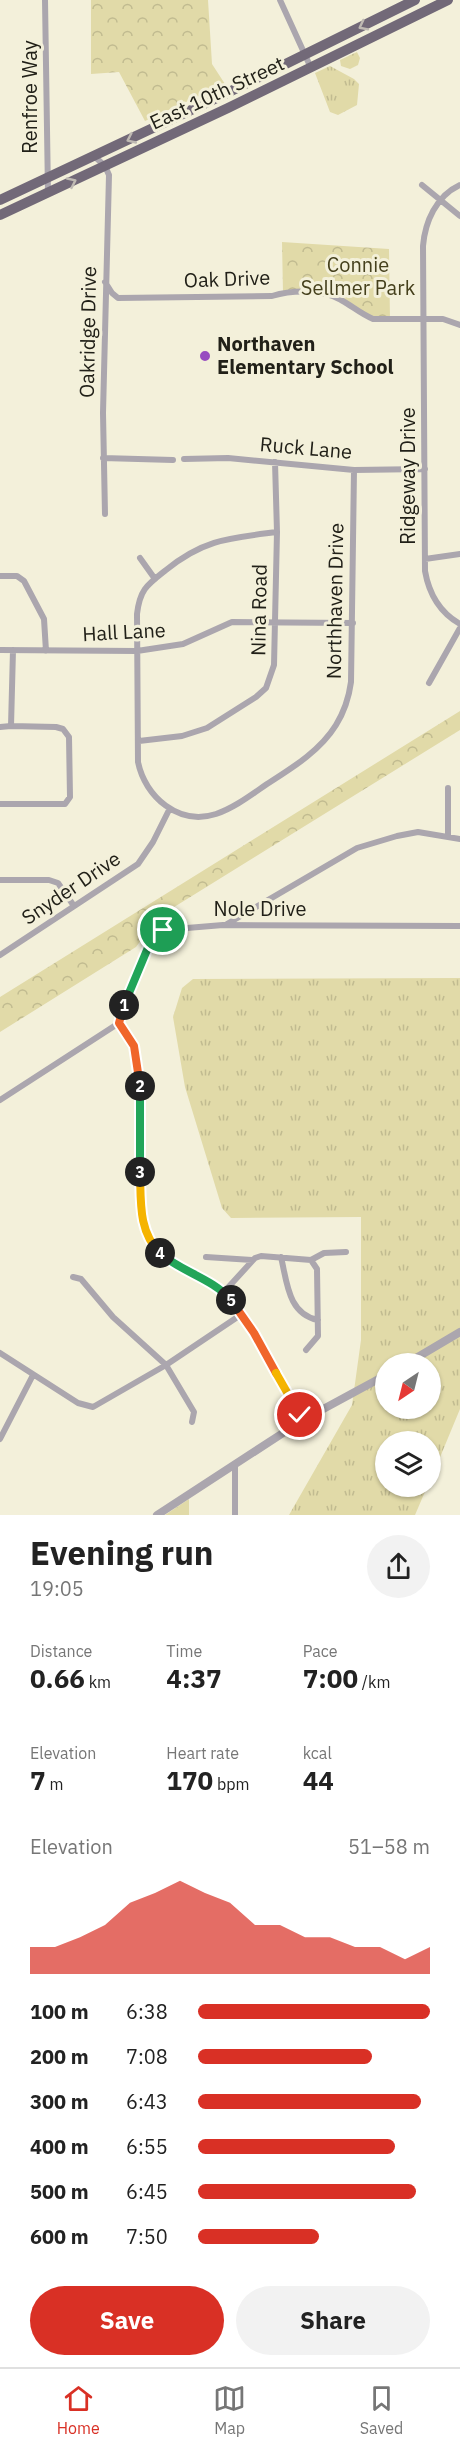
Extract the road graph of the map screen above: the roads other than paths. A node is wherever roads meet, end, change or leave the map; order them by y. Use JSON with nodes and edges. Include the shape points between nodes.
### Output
{"nodes":[{"id":1,"x":45,"y":0,"type":"edge"},
{"id":2,"x":280,"y":0,"type":"edge"},
{"id":3,"x":415,"y":0,"type":"edge"},
{"id":4,"x":448,"y":0,"type":"edge"},
{"id":5,"x":304,"y":56,"type":"junction"},
{"id":6,"x":311,"y":68,"type":"junction"},
{"id":7,"x":94,"y":156,"type":"junction"},
{"id":8,"x":105,"y":166,"type":"junction"},
{"id":9,"x":47,"y":178,"type":"junction"},
{"id":10,"x":422,"y":184,"type":"dead end"},
{"id":11,"x":460,"y":185,"type":"edge"},
{"id":12,"x":48,"y":193,"type":"junction"},
{"id":13,"x":0,"y":200,"type":"edge"},
{"id":14,"x":441,"y":200,"type":"junction"},
{"id":15,"x":0,"y":215,"type":"edge"},
{"id":16,"x":460,"y":216,"type":"edge"},
{"id":17,"x":105,"y":282,"type":"junction"},
{"id":18,"x":423,"y":320,"type":"junction"},
{"id":19,"x":460,"y":325,"type":"edge"},
{"id":20,"x":104,"y":458,"type":"junction"},
{"id":21,"x":184,"y":459,"type":"dead end"},
{"id":22,"x":173,"y":460,"type":"dead end"},
{"id":23,"x":275,"y":462,"type":"junction"},
{"id":24,"x":425,"y":469,"type":"junction"},
{"id":25,"x":354,"y":470,"type":"junction"},
{"id":26,"x":105,"y":514,"type":"dead end"},
{"id":27,"x":277,"y":532,"type":"junction"},
{"id":28,"x":460,"y":554,"type":"edge"},
{"id":29,"x":140,"y":558,"type":"dead end"},
{"id":30,"x":425,"y":559,"type":"junction"},
{"id":31,"x":0,"y":576,"type":"edge"},
{"id":32,"x":155,"y":579,"type":"junction"},
{"id":33,"x":275,"y":622,"type":"junction"},
{"id":34,"x":352,"y":623,"type":"junction"},
{"id":35,"x":460,"y":626,"type":"edge"},
{"id":36,"x":0,"y":650,"type":"edge"},
{"id":37,"x":13,"y":650,"type":"junction"},
{"id":38,"x":46,"y":651,"type":"junction"},
{"id":39,"x":137,"y":651,"type":"junction"},
{"id":40,"x":429,"y":683,"type":"dead end"},
{"id":41,"x":12,"y":726,"type":"junction"},
{"id":42,"x":0,"y":727,"type":"edge"},
{"id":43,"x":139,"y":741,"type":"junction"},
{"id":44,"x":448,"y":788,"type":"dead end"},
{"id":45,"x":0,"y":804,"type":"edge"},
{"id":46,"x":169,"y":810,"type":"junction"},
{"id":47,"x":448,"y":836,"type":"junction"},
{"id":48,"x":460,"y":839,"type":"edge"},
{"id":49,"x":0,"y":880,"type":"edge"},
{"id":50,"x":74,"y":906,"type":"junction"},
{"id":51,"x":223,"y":925,"type":"junction"},
{"id":52,"x":460,"y":926,"type":"edge"},
{"id":53,"x":0,"y":955,"type":"edge"},
{"id":54,"x":119,"y":1023,"type":"junction"},
{"id":55,"x":0,"y":1100,"type":"edge"},
{"id":56,"x":346,"y":1252,"type":"dead end"},
{"id":57,"x":206,"y":1257,"type":"dead end"},
{"id":58,"x":281,"y":1257,"type":"junction"},
{"id":59,"x":252,"y":1260,"type":"junction"},
{"id":60,"x":311,"y":1260,"type":"junction"},
{"id":61,"x":73,"y":1276,"type":"dead end"},
{"id":62,"x":223,"y":1293,"type":"junction"},
{"id":63,"x":242,"y":1314,"type":"junction"},
{"id":64,"x":318,"y":1320,"type":"junction"},
{"id":65,"x":460,"y":1332,"type":"edge"},
{"id":66,"x":306,"y":1350,"type":"dead end"},
{"id":67,"x":0,"y":1353,"type":"edge"},
{"id":68,"x":425,"y":1353,"type":"edge"},
{"id":69,"x":166,"y":1365,"type":"junction"},
{"id":70,"x":33,"y":1375,"type":"junction"},
{"id":71,"x":375,"y":1381,"type":"edge"},
{"id":72,"x":303,"y":1420,"type":"junction"},
{"id":73,"x":192,"y":1422,"type":"dead end"},
{"id":74,"x":0,"y":1439,"type":"edge"},
{"id":75,"x":235,"y":1465,"type":"junction"},
{"id":76,"x":157,"y":1515,"type":"edge"},
{"id":77,"x":235,"y":1515,"type":"edge"}],
"edges":[{"from":1,"to":9,"type":"street","name":"Renfroe Way"},
{"from":2,"to":5,"type":"street"},
{"from":3,"to":5,"type":"main road","name":"East 10th Street","one_way":true},
{"from":4,"to":6,"type":"main road","name":"East 10th Street"},
{"from":5,"to":6,"type":"street"},
{"from":5,"to":7,"type":"main road","name":"East 10th Street","one_way":true},
{"from":6,"to":8,"type":"main road","name":"East 10th Street"},
{"from":7,"to":8,"type":"street"},
{"from":7,"to":9,"type":"main road","name":"East 10th Street"},
{"from":12,"to":8,"type":"main road","name":"East 10th Street","one_way":true},
{"from":8,"to":17,"type":"street","name":"Oakridge Drive","via":[[109,175]]},
{"from":9,"to":12,"type":"street","name":"Renfroe Way"},
{"from":9,"to":13,"type":"main road","name":"East 10th Street"},
{"from":10,"to":14,"type":"street"},
{"from":11,"to":14,"type":"street","name":"Ridgeway Drive"},
{"from":12,"to":15,"type":"main road","name":"East 10th Street"},
{"from":14,"to":16,"type":"street"},
{"from":14,"to":18,"type":"street","name":"Ridgeway Drive","via":[[424,233]]},
{"from":17,"to":18,"type":"street","name":"Oak Drive","via":[[118,298],[324,293],[373,319]]},
{"from":17,"to":20,"type":"street","name":"Oakridge Drive"},
{"from":18,"to":19,"type":"street","via":[[443,319]]},
{"from":18,"to":24,"type":"street","name":"Ridgeway Drive"},
{"from":20,"to":22,"type":"street"},
{"from":20,"to":26,"type":"street","name":"Oakridge Drive"},
{"from":21,"to":23,"type":"street","name":"Ruck Lane"},
{"from":23,"to":25,"type":"street","name":"Ruck Lane"},
{"from":23,"to":27,"type":"street","name":"Nina Road"},
{"from":24,"to":25,"type":"street","name":"Ruck Lane"},
{"from":24,"to":30,"type":"street","name":"Ridgeway Drive"},
{"from":25,"to":34,"type":"street","name":"Northhaven Drive"},
{"from":27,"to":32,"type":"street","via":[[220,540],[197,548]]},
{"from":27,"to":33,"type":"street","name":"Nina Road"},
{"from":28,"to":30,"type":"street"},
{"from":29,"to":32,"type":"street"},
{"from":30,"to":35,"type":"street","name":"Ridgeway Drive","via":[[433,598]]},
{"from":31,"to":38,"type":"street","via":[[17,576],[24,581],[44,619]]},
{"from":32,"to":39,"type":"street","via":[[140,598]]},
{"from":33,"to":34,"type":"street","name":"Hall Lane"},
{"from":33,"to":39,"type":"street","name":"Hall Lane","via":[[225,624],[183,644]]},
{"from":33,"to":43,"type":"street","name":"Nina Road","via":[[274,665],[261,693],[198,731]]},
{"from":34,"to":46,"type":"street","name":"Northhaven Drive","via":[[350,693],[325,739],[296,766],[224,810],[202,816]]},
{"from":35,"to":40,"type":"street"},
{"from":36,"to":37,"type":"street","name":"Hall Lane"},
{"from":37,"to":38,"type":"street","name":"Hall Lane"},
{"from":37,"to":41,"type":"street"},
{"from":38,"to":39,"type":"street","name":"Hall Lane"},
{"from":39,"to":43,"type":"street"},
{"from":41,"to":42,"type":"street"},
{"from":41,"to":45,"type":"street","via":[[63,729],[69,737],[70,797],[64,804],[55,805]]},
{"from":43,"to":46,"type":"street","via":[[138,762],[144,783]]},
{"from":44,"to":47,"type":"street"},
{"from":46,"to":50,"type":"street","name":"Snyder Drive","via":[[138,864]]},
{"from":47,"to":48,"type":"street"},
{"from":47,"to":51,"type":"street","via":[[418,832],[357,848]]},
{"from":49,"to":50,"type":"street","via":[[50,880],[58,883]]},
{"from":50,"to":53,"type":"street","name":"Snyder Drive"},
{"from":51,"to":52,"type":"street","name":"Nole Drive"},
{"from":51,"to":54,"type":"street","name":"Nole Drive","via":[[158,932],[152,938]]},
{"from":54,"to":55,"type":"street"},
{"from":54,"to":62,"type":"street","via":[[134,1046],[139,1069],[141,1205],[145,1231],[169,1261]]},
{"from":56,"to":60,"type":"street","via":[[324,1253]]},
{"from":57,"to":59,"type":"street"},
{"from":58,"to":59,"type":"street","via":[[261,1256]]},
{"from":58,"to":60,"type":"street"},
{"from":58,"to":64,"type":"street","via":[[293,1304],[303,1315]]},
{"from":59,"to":62,"type":"street"},
{"from":60,"to":64,"type":"street","via":[[317,1269]]},
{"from":61,"to":69,"type":"street","via":[[81,1279],[113,1317]]},
{"from":62,"to":63,"type":"street"},
{"from":63,"to":69,"type":"street"},
{"from":63,"to":72,"type":"street"},
{"from":64,"to":66,"type":"street","via":[[318,1336]]},
{"from":65,"to":68,"type":"street"},
{"from":67,"to":70,"type":"street"},
{"from":69,"to":70,"type":"street","via":[[93,1407],[78,1403]]},
{"from":69,"to":73,"type":"street","via":[[194,1412]]},
{"from":70,"to":74,"type":"street"},
{"from":71,"to":72,"type":"street"},
{"from":72,"to":75,"type":"street"},
{"from":75,"to":76,"type":"street"},
{"from":75,"to":77,"type":"street"}]}
